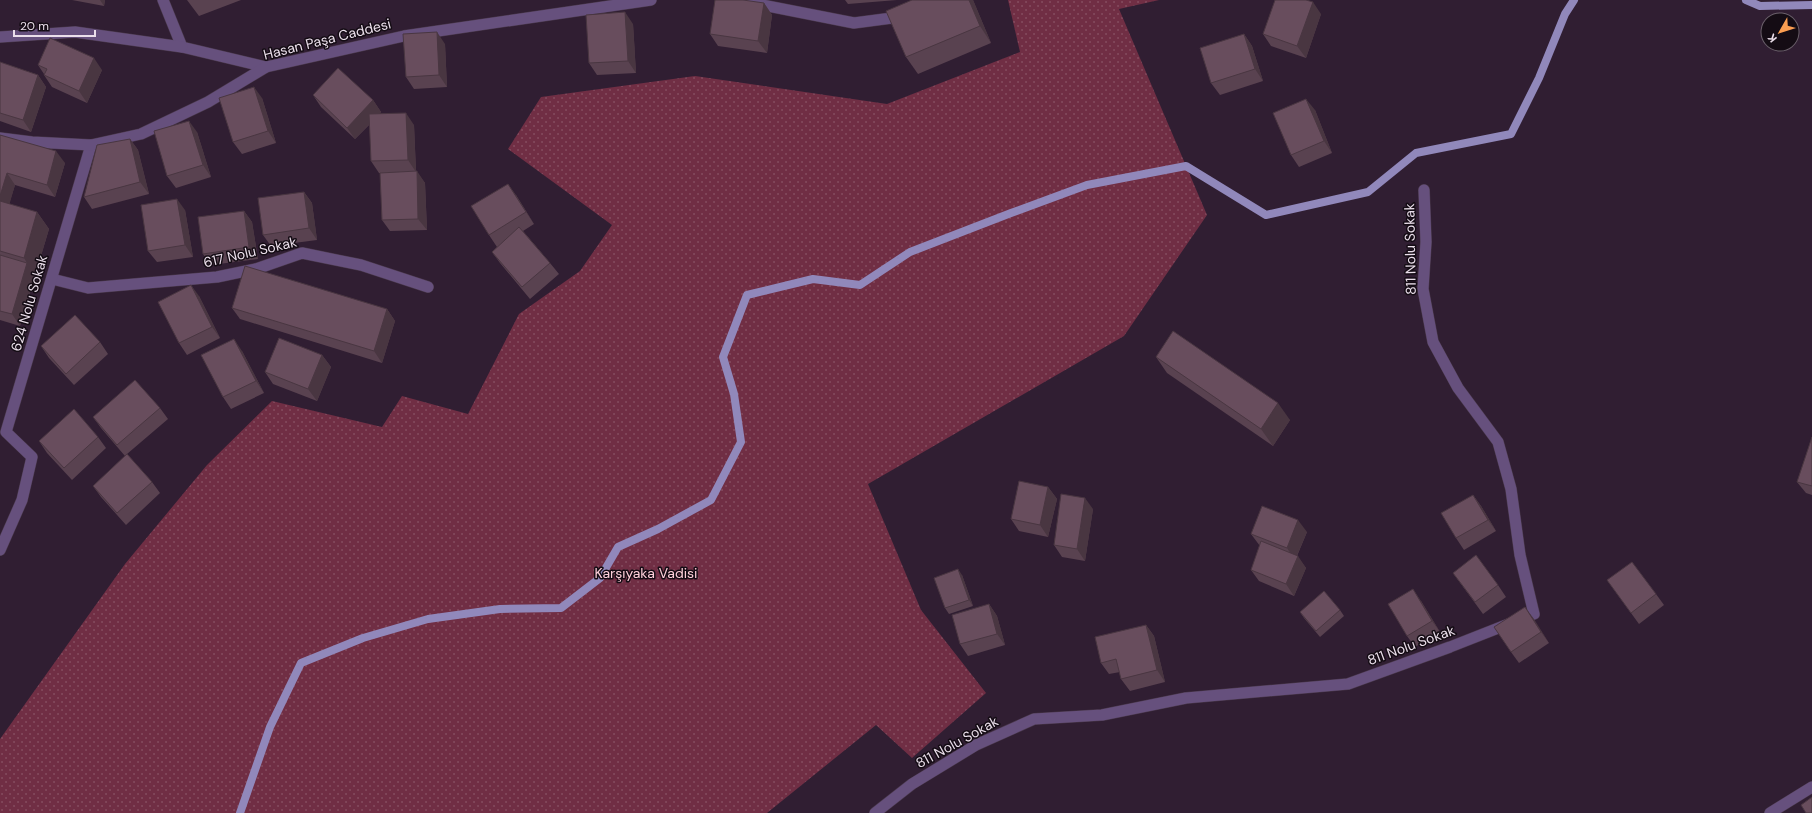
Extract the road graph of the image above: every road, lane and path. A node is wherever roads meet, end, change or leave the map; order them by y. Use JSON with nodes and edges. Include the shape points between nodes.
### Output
{"nodes":[{"id":1,"x":163,"y":0,"type":"edge"},
{"id":2,"x":651,"y":0,"type":"edge"},
{"id":3,"x":737,"y":0,"type":"edge"},
{"id":4,"x":913,"y":10,"type":"edge"},
{"id":5,"x":0,"y":37,"type":"edge"},
{"id":6,"x":182,"y":47,"type":"junction"},
{"id":7,"x":266,"y":68,"type":"junction"},
{"id":8,"x":0,"y":138,"type":"edge"},
{"id":9,"x":91,"y":145,"type":"junction"},
{"id":10,"x":1424,"y":190,"type":"dead end"},
{"id":11,"x":52,"y":279,"type":"junction"},
{"id":12,"x":428,"y":287,"type":"dead end"},
{"id":13,"x":0,"y":550,"type":"edge"},
{"id":14,"x":1812,"y":787,"type":"edge"},
{"id":15,"x":875,"y":813,"type":"edge"},
{"id":16,"x":1770,"y":813,"type":"edge"}],
"edges":[{"from":1,"to":6,"type":"street"},
{"from":2,"to":7,"type":"street","name":"Hasan Paşa Caddesi","via":[[404,36]]},
{"from":3,"to":4,"type":"street","via":[[854,23],[892,18]]},
{"from":5,"to":6,"type":"street","via":[[75,32]]},
{"from":6,"to":7,"type":"street"},
{"from":7,"to":9,"type":"street","name":"Hasan Paşa Caddesi","via":[[208,102],[141,134]]},
{"from":8,"to":9,"type":"street","name":"Hasan Paşa Caddesi"},
{"from":9,"to":11,"type":"street","name":"624 Nolu Sokak"},
{"from":10,"to":15,"type":"street","name":"811 Nolu Sokak","via":[[1426,242],[1423,289],[1433,342],[1458,388],[1498,442],[1511,488],[1520,555],[1534,614],[1348,684],[1186,698],[1102,715],[1034,719],[976,745],[912,784]]},
{"from":11,"to":12,"type":"street","name":"617 Nolu Sokak","via":[[88,288],[217,277],[256,269],[302,253],[360,265]]},
{"from":11,"to":13,"type":"street","name":"624 Nolu Sokak","via":[[6,432],[32,457],[22,500]]},
{"from":14,"to":16,"type":"street"}]}
